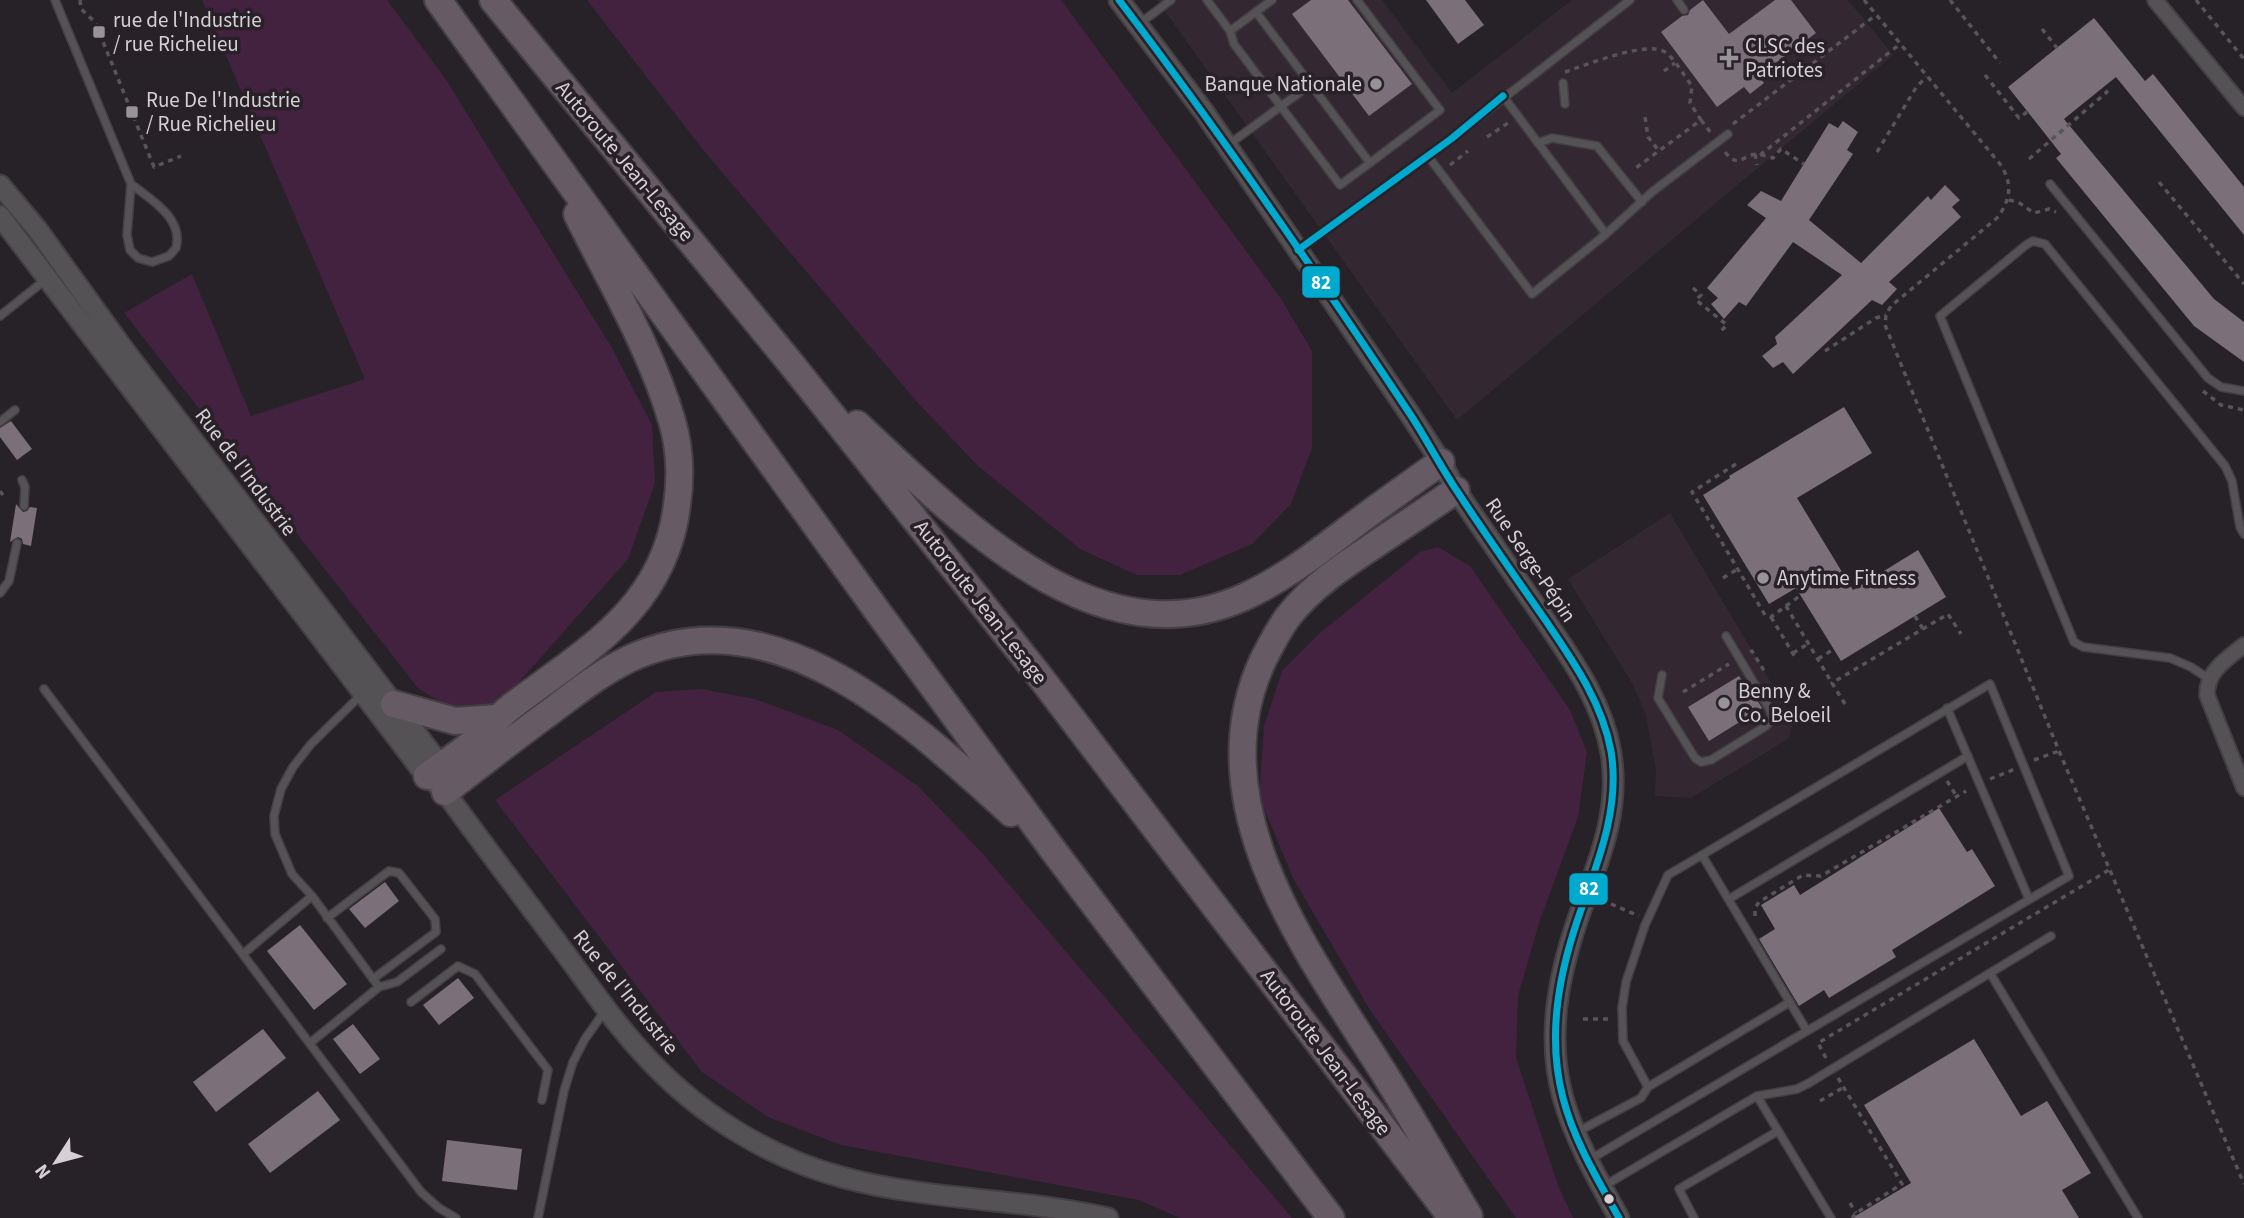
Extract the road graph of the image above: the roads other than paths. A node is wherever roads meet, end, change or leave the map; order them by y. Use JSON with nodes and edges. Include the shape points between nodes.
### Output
{"nodes":[{"id":1,"x":55,"y":0,"type":"edge"},
{"id":2,"x":438,"y":0,"type":"edge"},
{"id":3,"x":493,"y":0,"type":"edge"},
{"id":4,"x":1119,"y":0,"type":"edge"},
{"id":5,"x":1171,"y":0,"type":"edge"},
{"id":6,"x":1219,"y":0,"type":"edge"},
{"id":7,"x":1272,"y":0,"type":"edge"},
{"id":8,"x":1357,"y":0,"type":"edge"},
{"id":9,"x":1630,"y":0,"type":"edge"},
{"id":10,"x":1677,"y":0,"type":"edge"},
{"id":11,"x":2155,"y":0,"type":"edge"},
{"id":12,"x":1209,"y":3,"type":"edge"},
{"id":13,"x":1684,"y":9,"type":"dead end"},
{"id":14,"x":1256,"y":12,"type":"junction"},
{"id":15,"x":1138,"y":24,"type":"junction"},
{"id":16,"x":1230,"y":31,"type":"junction"},
{"id":17,"x":1563,"y":83,"type":"dead end"},
{"id":18,"x":1310,"y":85,"type":"junction"},
{"id":19,"x":1503,"y":96,"type":"junction"},
{"id":20,"x":1565,"y":104,"type":"dead end"},
{"id":21,"x":1281,"y":107,"type":"junction"},
{"id":22,"x":2244,"y":108,"type":"edge"},
{"id":23,"x":1730,"y":130,"type":"road end"},
{"id":24,"x":540,"y":141,"type":"junction"},
{"id":25,"x":1538,"y":143,"type":"junction"},
{"id":26,"x":1228,"y":146,"type":"junction"},
{"id":27,"x":1428,"y":156,"type":"junction"},
{"id":28,"x":1370,"y":163,"type":"junction"},
{"id":29,"x":131,"y":184,"type":"junction"},
{"id":30,"x":2050,"y":184,"type":"dead end"},
{"id":31,"x":0,"y":185,"type":"edge"},
{"id":32,"x":1642,"y":202,"type":"junction"},
{"id":33,"x":0,"y":216,"type":"edge"},
{"id":34,"x":1606,"y":234,"type":"junction"},
{"id":35,"x":1298,"y":250,"type":"junction"},
{"id":36,"x":48,"y":278,"type":"junction"},
{"id":37,"x":0,"y":316,"type":"edge"},
{"id":38,"x":793,"y":366,"type":"junction"},
{"id":39,"x":2244,"y":391,"type":"edge"},
{"id":40,"x":15,"y":410,"type":"dead end"},
{"id":41,"x":0,"y":422,"type":"edge"},
{"id":42,"x":1441,"y":462,"type":"junction"},
{"id":43,"x":22,"y":480,"type":"dead end"},
{"id":44,"x":1456,"y":490,"type":"junction"},
{"id":45,"x":24,"y":506,"type":"dead end"},
{"id":46,"x":2244,"y":534,"type":"edge"},
{"id":47,"x":17,"y":543,"type":"dead end"},
{"id":48,"x":0,"y":593,"type":"edge"},
{"id":49,"x":1726,"y":636,"type":"dead end"},
{"id":50,"x":2244,"y":645,"type":"edge"},
{"id":51,"x":1662,"y":675,"type":"dead end"},
{"id":52,"x":2209,"y":679,"type":"junction"},
{"id":53,"x":44,"y":689,"type":"dead end"},
{"id":54,"x":364,"y":693,"type":"junction"},
{"id":55,"x":394,"y":704,"type":"junction"},
{"id":56,"x":1947,"y":708,"type":"junction"},
{"id":57,"x":497,"y":718,"type":"junction"},
{"id":58,"x":1968,"y":756,"type":"junction"},
{"id":59,"x":437,"y":778,"type":"junction"},
{"id":60,"x":2244,"y":788,"type":"edge"},
{"id":61,"x":1053,"y":850,"type":"junction"},
{"id":62,"x":1702,"y":855,"type":"junction"},
{"id":63,"x":312,"y":896,"type":"junction"},
{"id":64,"x":2029,"y":899,"type":"junction"},
{"id":65,"x":1729,"y":900,"type":"junction"},
{"id":66,"x":327,"y":918,"type":"junction"},
{"id":67,"x":2051,"y":936,"type":"dead end"},
{"id":68,"x":441,"y":949,"type":"dead end"},
{"id":69,"x":243,"y":954,"type":"junction"},
{"id":70,"x":1990,"y":973,"type":"junction"},
{"id":71,"x":373,"y":979,"type":"junction"},
{"id":72,"x":379,"y":988,"type":"junction"},
{"id":73,"x":411,"y":1002,"type":"dead end"},
{"id":74,"x":1790,"y":1002,"type":"junction"},
{"id":75,"x":607,"y":1009,"type":"junction"},
{"id":76,"x":1807,"y":1031,"type":"junction"},
{"id":77,"x":310,"y":1043,"type":"junction"},
{"id":78,"x":1648,"y":1087,"type":"junction"},
{"id":79,"x":1757,"y":1096,"type":"junction"},
{"id":80,"x":542,"y":1100,"type":"dead end"},
{"id":81,"x":1778,"y":1131,"type":"junction"},
{"id":82,"x":1576,"y":1132,"type":"junction"},
{"id":83,"x":1588,"y":1160,"type":"junction"},
{"id":84,"x":1602,"y":1187,"type":"junction"},
{"id":85,"x":1081,"y":1216,"type":"edge"},
{"id":86,"x":456,"y":1218,"type":"edge"},
{"id":87,"x":538,"y":1218,"type":"edge"},
{"id":88,"x":1108,"y":1218,"type":"edge"},
{"id":89,"x":1331,"y":1218,"type":"edge"},
{"id":90,"x":1452,"y":1218,"type":"edge"},
{"id":91,"x":1470,"y":1218,"type":"edge"},
{"id":92,"x":1619,"y":1218,"type":"edge"},
{"id":93,"x":1694,"y":1218,"type":"edge"},
{"id":94,"x":1831,"y":1218,"type":"edge"},
{"id":95,"x":2138,"y":1218,"type":"edge"}],
"edges":[{"from":1,"to":29,"type":"lane"},
{"from":2,"to":24,"type":"highway"},
{"from":3,"to":38,"type":"highway","name":"Autoroute Jean-Lesage"},
{"from":4,"to":15,"type":"street","name":"Rue Serge-Pépin"},
{"from":5,"to":15,"type":"lane"},
{"from":6,"to":12,"type":"lane"},
{"from":7,"to":14,"type":"lane"},
{"from":8,"to":28,"type":"lane","via":[[1440,110]]},
{"from":9,"to":19,"type":"lane"},
{"from":10,"to":13,"type":"lane"},
{"from":11,"to":22,"type":"street"},
{"from":12,"to":16,"type":"lane"},
{"from":14,"to":16,"type":"lane"},
{"from":14,"to":18,"type":"lane"},
{"from":15,"to":26,"type":"street","name":"Rue Serge-Pépin"},
{"from":16,"to":21,"type":"lane","via":[[1234,44]]},
{"from":17,"to":20,"type":"lane"},
{"from":18,"to":21,"type":"lane"},
{"from":18,"to":28,"type":"lane"},
{"from":19,"to":25,"type":"lane"},
{"from":19,"to":27,"type":"lane"},
{"from":21,"to":26,"type":"lane"},
{"from":21,"to":28,"type":"lane","via":[[1340,185]]},
{"from":23,"to":32,"type":"lane"},
{"from":24,"to":57,"type":"highway","via":[[667,405],[676,440],[679,491],[670,541],[639,602],[606,635]]},
{"from":24,"to":61,"type":"highway"},
{"from":25,"to":32,"type":"lane","via":[[1552,138],[1597,146]]},
{"from":25,"to":34,"type":"lane"},
{"from":26,"to":35,"type":"street","name":"Rue Serge-Pépin"},
{"from":27,"to":34,"type":"lane","via":[[1532,294]]},
{"from":27,"to":35,"type":"lane"},
{"from":29,"to":29,"type":"lane","via":[[130,250],[145,261],[164,258],[176,248],[176,228],[162,208]]},
{"from":30,"to":39,"type":"lane","via":[[2208,378],[2221,387]]},
{"from":31,"to":55,"type":"street","name":"Rue de l'Industrie"},
{"from":32,"to":34,"type":"lane"},
{"from":33,"to":36,"type":"street","name":"Rue de l'Industrie"},
{"from":35,"to":42,"type":"street","name":"Rue Serge-Pépin"},
{"from":36,"to":37,"type":"lane"},
{"from":36,"to":54,"type":"street","name":"Rue de l'Industrie"},
{"from":38,"to":42,"type":"highway","via":[[940,501],[1008,554],[1081,597],[1130,611],[1208,609],[1245,597],[1305,561]]},
{"from":38,"to":90,"type":"highway","name":"Autoroute Jean-Lesage","via":[[1041,678]]},
{"from":40,"to":41,"type":"lane"},
{"from":42,"to":44,"type":"street","name":"Rue Serge-Pépin"},
{"from":43,"to":45,"type":"lane"},
{"from":44,"to":82,"type":"street","name":"Rue Serge-Pépin","via":[[1573,662],[1598,707],[1608,738],[1614,791],[1610,822],[1570,940],[1557,1010],[1556,1065]]},
{"from":44,"to":91,"type":"highway","via":[[1326,579],[1289,615],[1256,677],[1242,753],[1250,819],[1277,892]]},
{"from":46,"to":52,"type":"lane","via":[[2225,466],[2045,244],[2029,243],[1940,316],[2074,642],[2170,658]]},
{"from":47,"to":48,"type":"lane","via":[[9,582]]},
{"from":49,"to":51,"type":"lane","via":[[1772,719],[1711,760],[1695,758],[1658,698]]},
{"from":50,"to":52,"type":"street"},
{"from":52,"to":60,"type":"street","via":[[2207,700]]},
{"from":53,"to":69,"type":"lane"},
{"from":54,"to":59,"type":"street","name":"Rue de l'Industrie"},
{"from":54,"to":63,"type":"lane","via":[[293,767],[274,816],[275,834],[292,874]]},
{"from":55,"to":57,"type":"highway","via":[[455,721]]},
{"from":55,"to":59,"type":"street","name":"Rue de l'Industrie"},
{"from":56,"to":58,"type":"lane"},
{"from":56,"to":62,"type":"lane"},
{"from":56,"to":64,"type":"lane","via":[[1990,684],[2068,876]]},
{"from":57,"to":59,"type":"highway"},
{"from":58,"to":64,"type":"lane"},
{"from":58,"to":65,"type":"lane"},
{"from":59,"to":61,"type":"highway","via":[[620,663],[687,642],[736,642],[806,660],[872,698],[936,747]]},
{"from":59,"to":75,"type":"street","name":"Rue de l'Industrie"},
{"from":61,"to":89,"type":"highway"},
{"from":62,"to":65,"type":"lane"},
{"from":62,"to":78,"type":"lane","via":[[1668,875],[1626,982],[1623,1041]]},
{"from":63,"to":66,"type":"lane"},
{"from":63,"to":69,"type":"lane"},
{"from":64,"to":76,"type":"lane"},
{"from":65,"to":74,"type":"lane"},
{"from":66,"to":71,"type":"lane"},
{"from":66,"to":71,"type":"lane","via":[[389,871],[399,873],[435,919],[436,932]]},
{"from":67,"to":70,"type":"lane"},
{"from":68,"to":72,"type":"lane","via":[[397,982]]},
{"from":69,"to":77,"type":"lane"},
{"from":70,"to":79,"type":"lane","via":[[1809,1083]]},
{"from":70,"to":95,"type":"lane"},
{"from":71,"to":72,"type":"lane"},
{"from":72,"to":77,"type":"lane"},
{"from":73,"to":80,"type":"lane","via":[[458,966],[475,974],[548,1070]]},
{"from":74,"to":76,"type":"lane"},
{"from":74,"to":78,"type":"lane"},
{"from":75,"to":85,"type":"street","name":"Rue de l'Industrie","via":[[650,1061],[692,1100],[734,1130],[791,1159],[871,1184]]},
{"from":75,"to":87,"type":"lane","via":[[585,1039],[567,1082]]},
{"from":76,"to":83,"type":"lane"},
{"from":77,"to":86,"type":"lane","via":[[421,1192]]},
{"from":78,"to":82,"type":"lane","via":[[1641,1098]]},
{"from":79,"to":81,"type":"lane"},
{"from":79,"to":84,"type":"lane"},
{"from":81,"to":93,"type":"lane","via":[[1679,1188]]},
{"from":81,"to":94,"type":"lane"},
{"from":82,"to":83,"type":"street","name":"Rue Serge-Pépin"},
{"from":83,"to":84,"type":"street","name":"Rue Serge-Pépin"},
{"from":84,"to":92,"type":"street","name":"Rue Serge-Pépin"},
{"from":85,"to":88,"type":"street","name":"Rue de l'Industrie"}]}
